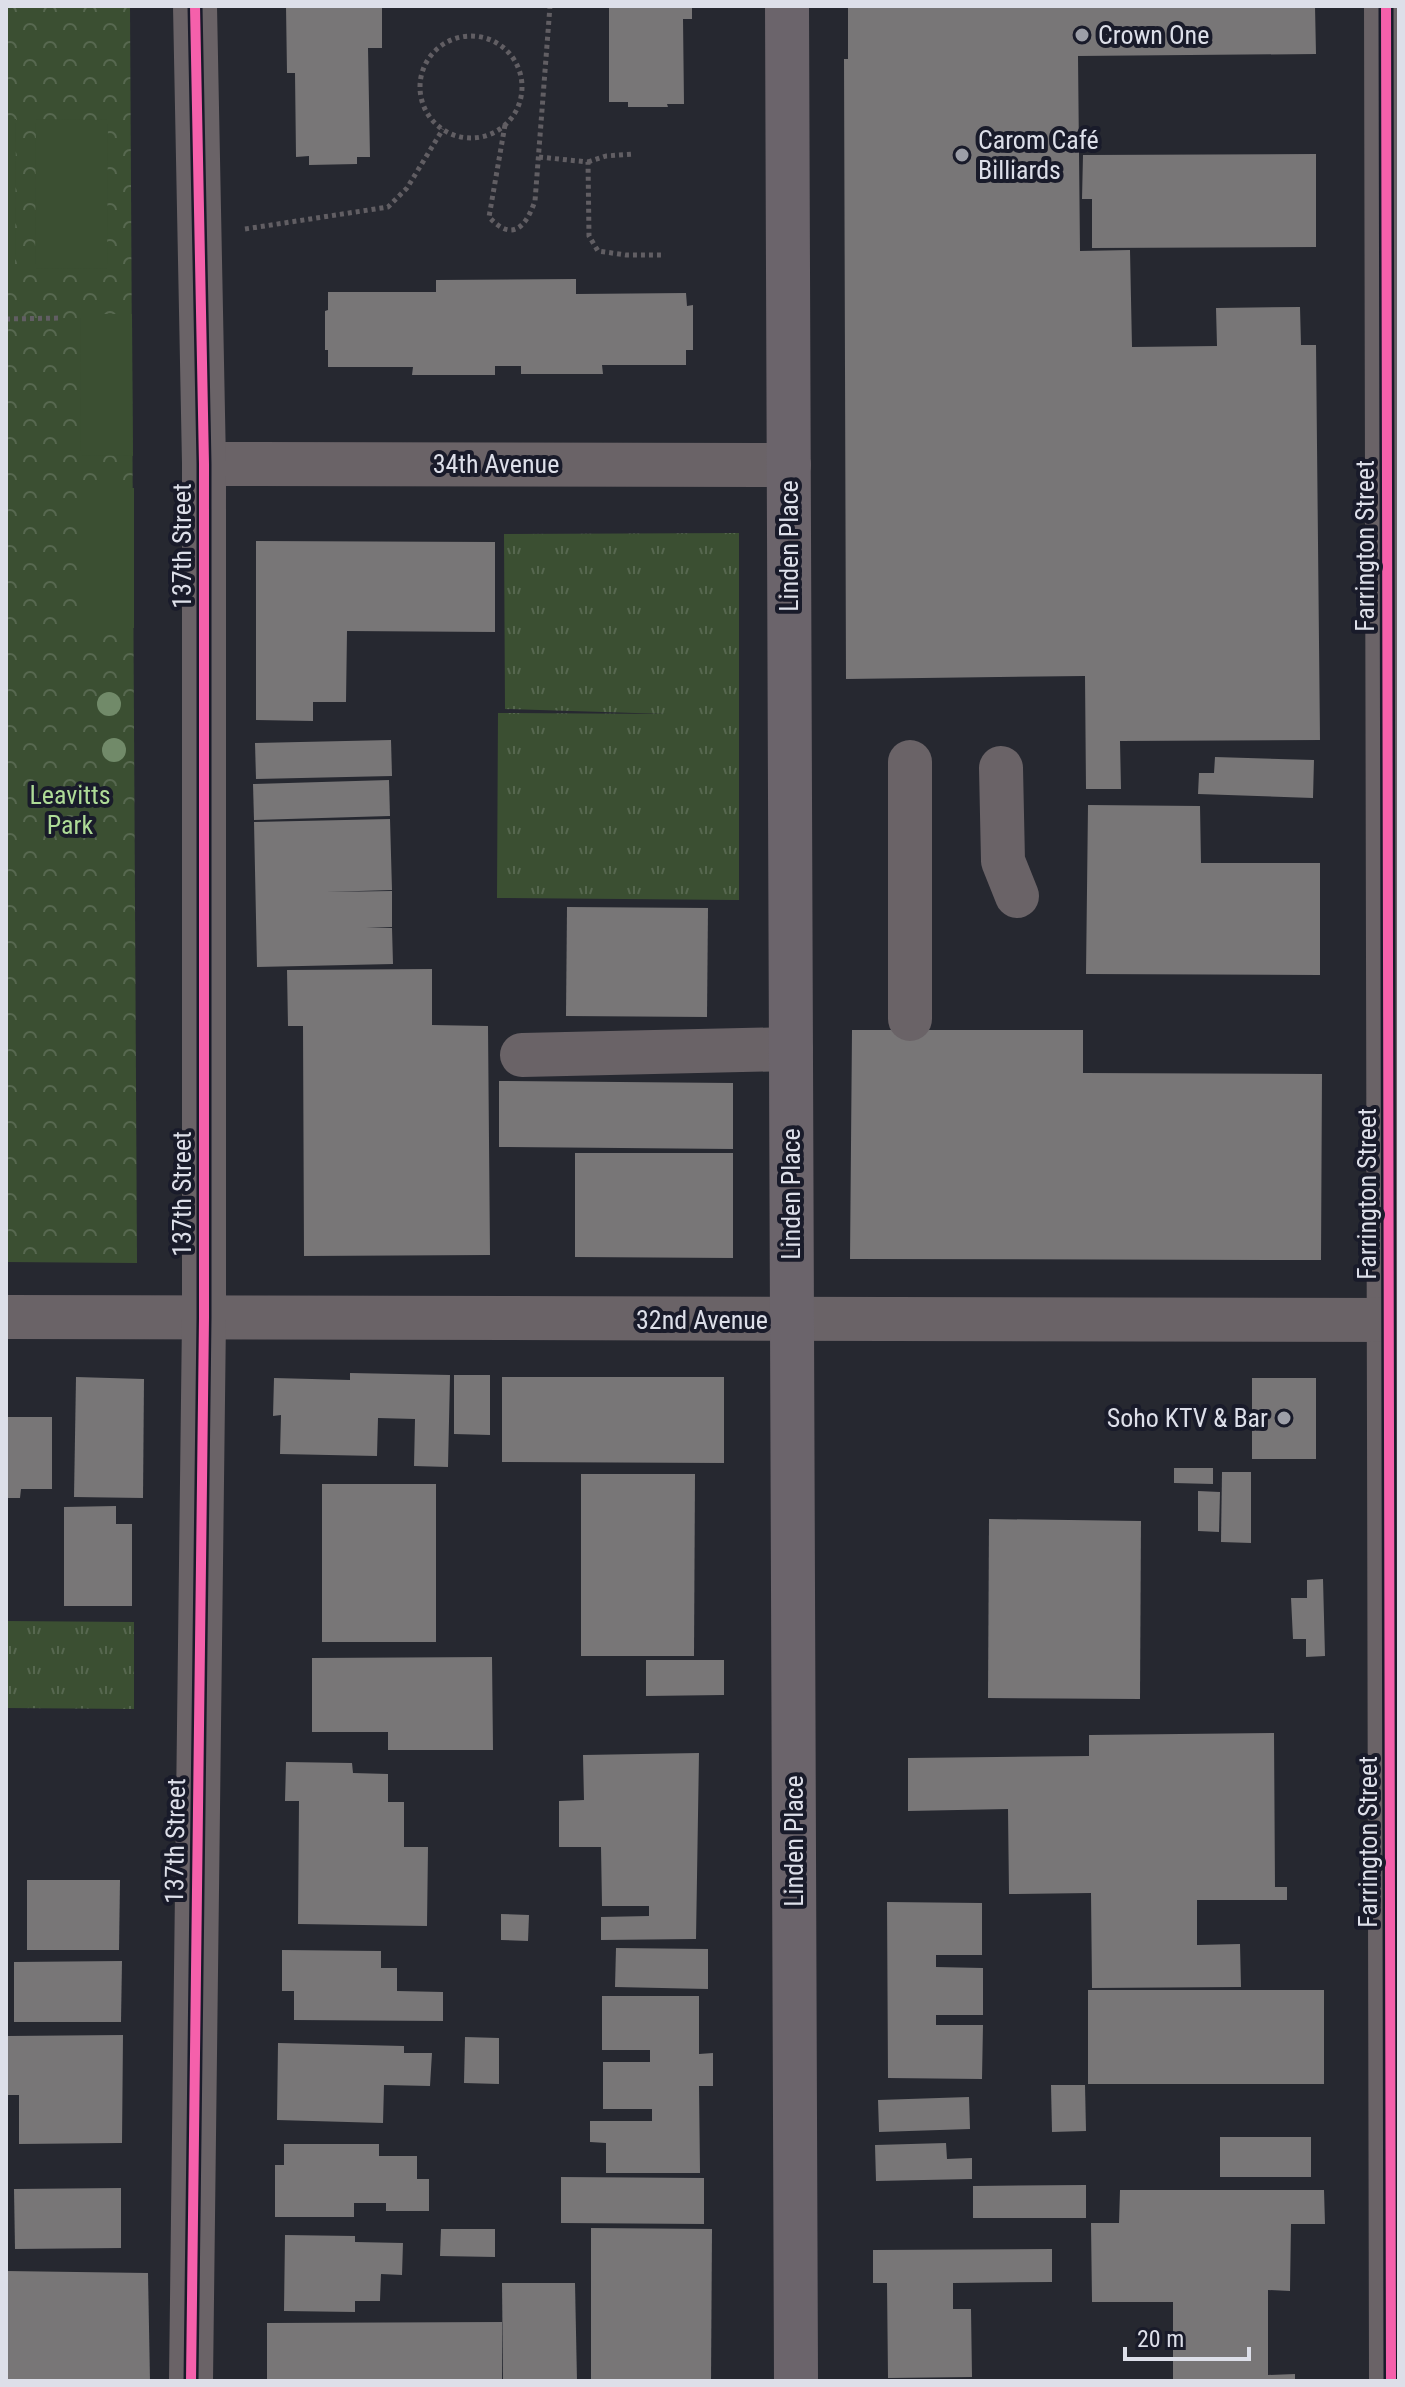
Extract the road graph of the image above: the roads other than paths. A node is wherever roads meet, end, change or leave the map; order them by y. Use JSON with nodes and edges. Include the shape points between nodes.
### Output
{"nodes":[{"id":1,"x":195,"y":6,"type":"edge"},
{"id":2,"x":787,"y":6,"type":"edge"},
{"id":3,"x":1386,"y":6,"type":"edge"},
{"id":4,"x":204,"y":464,"type":"junction"},
{"id":5,"x":789,"y":465,"type":"junction"},
{"id":6,"x":910,"y":762,"type":"dead end"},
{"id":7,"x":1001,"y":768,"type":"dead end"},
{"id":8,"x":1393,"y":776,"type":"edge"},
{"id":9,"x":1017,"y":896,"type":"dead end"},
{"id":10,"x":910,"y":1019,"type":"dead end"},
{"id":11,"x":791,"y":1049,"type":"junction"},
{"id":12,"x":522,"y":1055,"type":"dead end"},
{"id":13,"x":6,"y":1317,"type":"edge"},
{"id":14,"x":204,"y":1318,"type":"junction"},
{"id":15,"x":792,"y":1320,"type":"junction"},
{"id":16,"x":1394,"y":1320,"type":"edge"},
{"id":17,"x":1395,"y":1845,"type":"edge"},
{"id":18,"x":1395,"y":1990,"type":"edge"},
{"id":19,"x":191,"y":2381,"type":"edge"},
{"id":20,"x":796,"y":2381,"type":"edge"},
{"id":21,"x":1391,"y":2381,"type":"edge"}],
"edges":[{"from":1,"to":4,"type":"street","name":"137th Street"},
{"from":2,"to":5,"type":"main road","name":"Linden Place"},
{"from":3,"to":8,"type":"street","name":"Farrington Street"},
{"from":4,"to":5,"type":"street","name":"34th Avenue"},
{"from":4,"to":14,"type":"street","name":"137th Street"},
{"from":5,"to":11,"type":"main road","name":"Linden Place"},
{"from":6,"to":10,"type":"street"},
{"from":7,"to":9,"type":"street","via":[[1003,861]]},
{"from":8,"to":16,"type":"street","name":"Farrington Street"},
{"from":11,"to":12,"type":"street"},
{"from":11,"to":15,"type":"main road","name":"Linden Place"},
{"from":13,"to":14,"type":"street","name":"32nd Avenue"},
{"from":14,"to":15,"type":"street","name":"32nd Avenue"},
{"from":14,"to":19,"type":"street","name":"137th Street"},
{"from":15,"to":16,"type":"street","name":"32nd Avenue"},
{"from":15,"to":20,"type":"main road","name":"Linden Place"},
{"from":16,"to":17,"type":"street","name":"Farrington Street"},
{"from":17,"to":18,"type":"street","name":"Farrington Street"},
{"from":18,"to":21,"type":"street","name":"Farrington Street"}]}
